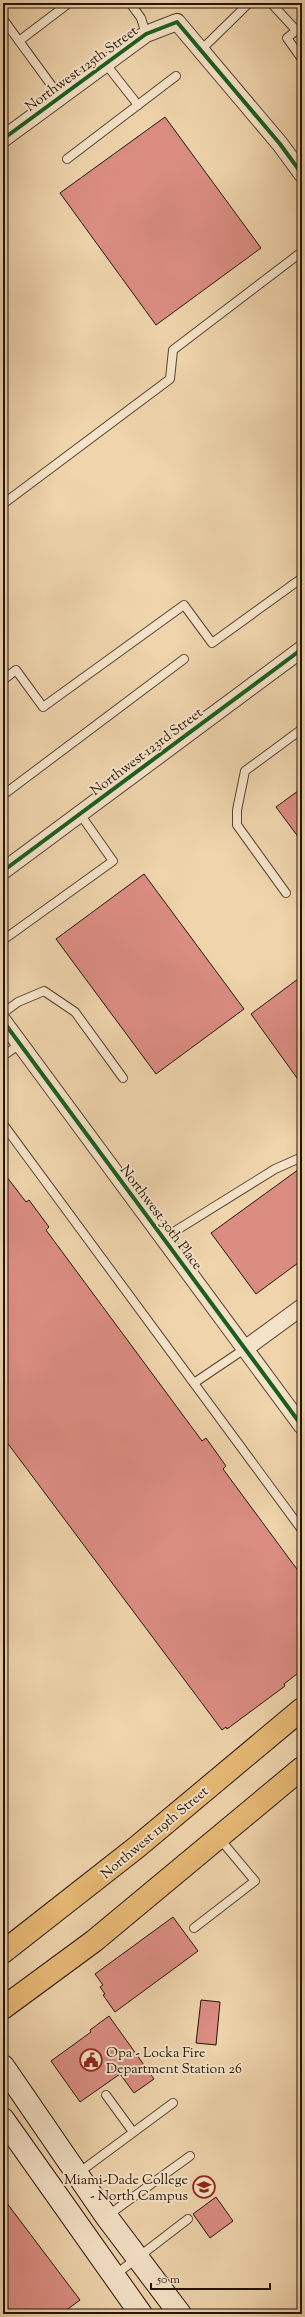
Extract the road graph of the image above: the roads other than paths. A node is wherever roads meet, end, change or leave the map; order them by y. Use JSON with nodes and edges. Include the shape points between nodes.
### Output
{"nodes":[{"id":1,"x":69,"y":3,"type":"edge"},
{"id":2,"x":130,"y":3,"type":"edge"},
{"id":3,"x":249,"y":3,"type":"edge"},
{"id":4,"x":271,"y":3,"type":"edge"},
{"id":5,"x":3,"y":18,"type":"edge"},
{"id":6,"x":299,"y":28,"type":"edge"},
{"id":7,"x":146,"y":34,"type":"junction"},
{"id":8,"x":19,"y":41,"type":"junction"},
{"id":9,"x":201,"y":50,"type":"junction"},
{"id":10,"x":302,"y":59,"type":"edge"},
{"id":11,"x":105,"y":63,"type":"junction"},
{"id":12,"x":176,"y":76,"type":"dead end"},
{"id":13,"x":60,"y":97,"type":"junction"},
{"id":14,"x":138,"y":105,"type":"junction"},
{"id":15,"x":3,"y":139,"type":"edge"},
{"id":16,"x":67,"y":159,"type":"dead end"},
{"id":17,"x":302,"y":174,"type":"edge"},
{"id":18,"x":302,"y":259,"type":"edge"},
{"id":19,"x":3,"y":504,"type":"edge"},
{"id":20,"x":302,"y":578,"type":"edge"},
{"id":21,"x":302,"y":649,"type":"edge"},
{"id":22,"x":184,"y":659,"type":"dead end"},
{"id":23,"x":3,"y":680,"type":"edge"},
{"id":24,"x":302,"y":729,"type":"edge"},
{"id":25,"x":3,"y":795,"type":"edge"},
{"id":26,"x":80,"y":814,"type":"junction"},
{"id":27,"x":3,"y":871,"type":"edge"},
{"id":28,"x":286,"y":893,"type":"dead end"},
{"id":29,"x":3,"y":940,"type":"edge"},
{"id":30,"x":3,"y":1013,"type":"edge"},
{"id":31,"x":3,"y":1021,"type":"edge"},
{"id":32,"x":20,"y":1044,"type":"junction"},
{"id":33,"x":3,"y":1056,"type":"edge"},
{"id":34,"x":123,"y":1078,"type":"dead end"},
{"id":35,"x":3,"y":1124,"type":"edge"},
{"id":36,"x":302,"y":1157,"type":"edge"},
{"id":37,"x":164,"y":1238,"type":"junction"},
{"id":38,"x":302,"y":1306,"type":"edge"},
{"id":39,"x":246,"y":1348,"type":"junction"},
{"id":40,"x":194,"y":1384,"type":"junction"},
{"id":41,"x":302,"y":1426,"type":"edge"},
{"id":42,"x":301,"y":1528,"type":"edge"},
{"id":43,"x":302,"y":1709,"type":"edge"},
{"id":44,"x":302,"y":1768,"type":"edge"},
{"id":45,"x":220,"y":1838,"type":"junction"},
{"id":46,"x":194,"y":1928,"type":"dead end"},
{"id":47,"x":3,"y":1952,"type":"edge"},
{"id":48,"x":3,"y":2008,"type":"edge"},
{"id":49,"x":3,"y":2066,"type":"edge"},
{"id":50,"x":106,"y":2095,"type":"dead end"},
{"id":51,"x":173,"y":2103,"type":"dead end"},
{"id":52,"x":3,"y":2119,"type":"edge"},
{"id":53,"x":133,"y":2132,"type":"junction"},
{"id":54,"x":190,"y":2156,"type":"dead end"},
{"id":55,"x":76,"y":2174,"type":"junction"},
{"id":56,"x":106,"y":2216,"type":"junction"},
{"id":57,"x":188,"y":2219,"type":"dead end"},
{"id":58,"x":137,"y":2258,"type":"junction"},
{"id":59,"x":114,"y":2276,"type":"junction"},
{"id":60,"x":141,"y":2314,"type":"edge"},
{"id":61,"x":180,"y":2314,"type":"edge"}],
"edges":[{"from":1,"to":8,"type":"lane"},
{"from":2,"to":7,"type":"lane","via":[[141,18]]},
{"from":3,"to":9,"type":"lane"},
{"from":4,"to":6,"type":"lane"},
{"from":5,"to":8,"type":"lane"},
{"from":6,"to":10,"type":"lane","via":[[287,38]]},
{"from":7,"to":9,"type":"street","name":"Northwest 125th Street","via":[[177,22]]},
{"from":7,"to":11,"type":"street","name":"Northwest 125th Street"},
{"from":8,"to":13,"type":"lane"},
{"from":9,"to":17,"type":"street"},
{"from":11,"to":13,"type":"street","name":"Northwest 125th Street"},
{"from":11,"to":14,"type":"lane"},
{"from":12,"to":14,"type":"lane"},
{"from":13,"to":15,"type":"street","name":"Northwest 125th Street"},
{"from":14,"to":16,"type":"lane"},
{"from":18,"to":19,"type":"lane","via":[[299,254],[173,350],[170,380]]},
{"from":20,"to":23,"type":"lane","via":[[212,643],[184,604],[43,707],[16,670]]},
{"from":21,"to":26,"type":"street","name":"Northwest 123rd Street"},
{"from":22,"to":25,"type":"lane"},
{"from":24,"to":28,"type":"lane","via":[[244,771],[237,810],[237,825]]},
{"from":26,"to":27,"type":"street","name":"Northwest 123rd Street"},
{"from":26,"to":29,"type":"lane","via":[[113,861]]},
{"from":30,"to":34,"type":"lane","via":[[18,1002],[44,992],[75,1012]]},
{"from":31,"to":32,"type":"street","name":"Northwest 30th Place"},
{"from":32,"to":33,"type":"lane"},
{"from":32,"to":37,"type":"street","name":"Northwest 30th Place"},
{"from":35,"to":40,"type":"lane"},
{"from":36,"to":37,"type":"lane","via":[[275,1169]]},
{"from":37,"to":39,"type":"street","name":"Northwest 30th Place"},
{"from":38,"to":39,"type":"street"},
{"from":39,"to":40,"type":"lane"},
{"from":39,"to":41,"type":"street","name":"Northwest 30th Place"},
{"from":40,"to":42,"type":"lane"},
{"from":43,"to":47,"type":"highway","name":"Northwest 119th Street","via":[[137,1847]]},
{"from":44,"to":45,"type":"highway"},
{"from":45,"to":46,"type":"lane","via":[[255,1881]]},
{"from":45,"to":48,"type":"highway","via":[[94,1941]]},
{"from":49,"to":55,"type":"main road"},
{"from":50,"to":53,"type":"lane"},
{"from":51,"to":53,"type":"lane"},
{"from":52,"to":59,"type":"main road"},
{"from":53,"to":55,"type":"lane"},
{"from":54,"to":56,"type":"lane"},
{"from":55,"to":56,"type":"main road"},
{"from":56,"to":58,"type":"main road"},
{"from":57,"to":58,"type":"lane"},
{"from":58,"to":59,"type":"lane"},
{"from":58,"to":61,"type":"main road"},
{"from":59,"to":60,"type":"main road"}]}
